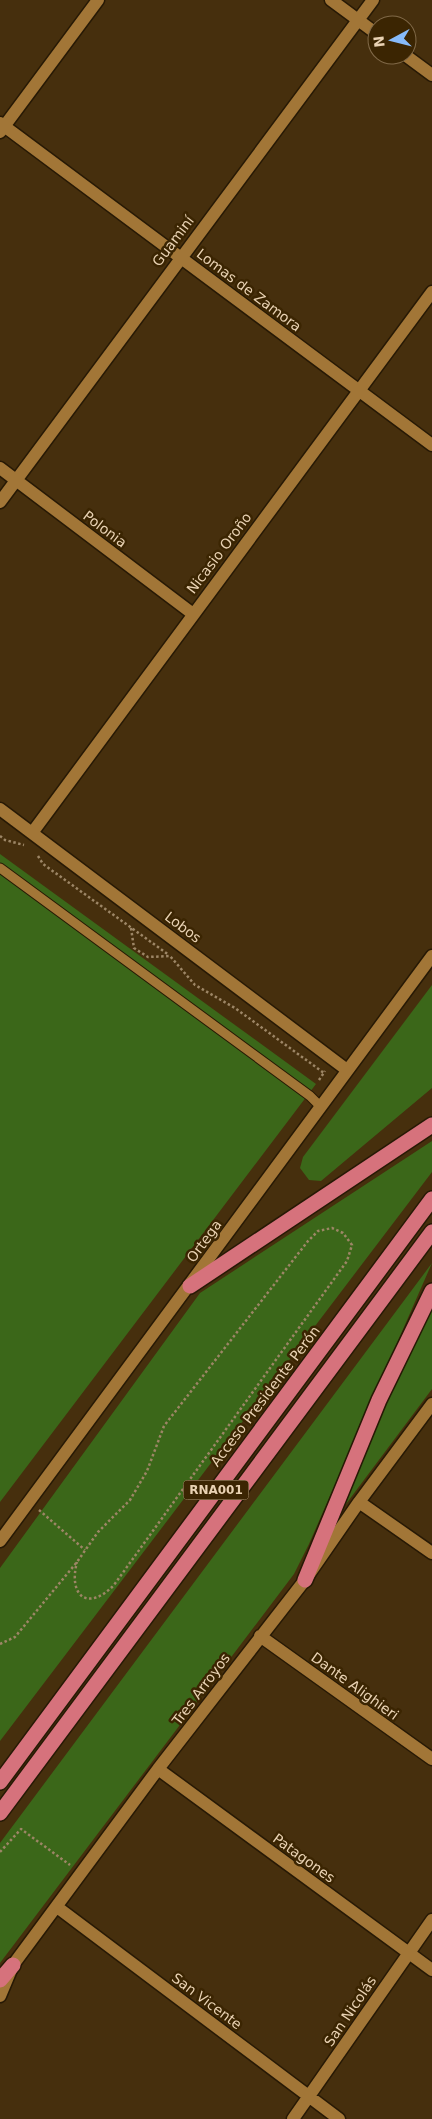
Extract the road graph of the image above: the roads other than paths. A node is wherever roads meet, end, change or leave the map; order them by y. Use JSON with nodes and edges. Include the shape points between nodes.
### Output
{"nodes":[{"id":1,"x":98,"y":0,"type":"edge"},
{"id":2,"x":331,"y":0,"type":"edge"},
{"id":3,"x":373,"y":0,"type":"edge"},
{"id":4,"x":358,"y":20,"type":"junction"},
{"id":5,"x":367,"y":27,"type":"edge"},
{"id":6,"x":417,"y":64,"type":"edge"},
{"id":7,"x":432,"y":75,"type":"edge"},
{"id":8,"x":2,"y":127,"type":"edge"},
{"id":9,"x":180,"y":257,"type":"junction"},
{"id":10,"x":432,"y":292,"type":"edge"},
{"id":11,"x":359,"y":390,"type":"junction"},
{"id":12,"x":432,"y":445,"type":"edge"},
{"id":13,"x":0,"y":468,"type":"edge"},
{"id":14,"x":17,"y":480,"type":"junction"},
{"id":15,"x":0,"y":502,"type":"edge"},
{"id":16,"x":193,"y":614,"type":"junction"},
{"id":17,"x":0,"y":809,"type":"edge"},
{"id":18,"x":32,"y":833,"type":"junction"},
{"id":19,"x":0,"y":868,"type":"edge"},
{"id":20,"x":432,"y":956,"type":"edge"},
{"id":21,"x":347,"y":1070,"type":"junction"},
{"id":22,"x":320,"y":1106,"type":"junction"},
{"id":23,"x":432,"y":1125,"type":"edge"},
{"id":24,"x":432,"y":1199,"type":"edge"},
{"id":25,"x":432,"y":1232,"type":"edge"},
{"id":26,"x":190,"y":1286,"type":"junction"},
{"id":27,"x":432,"y":1291,"type":"edge"},
{"id":28,"x":432,"y":1404,"type":"edge"},
{"id":29,"x":359,"y":1502,"type":"junction"},
{"id":30,"x":0,"y":1541,"type":"edge"},
{"id":31,"x":432,"y":1554,"type":"edge"},
{"id":32,"x":305,"y":1580,"type":"junction"},
{"id":33,"x":260,"y":1636,"type":"junction"},
{"id":34,"x":432,"y":1760,"type":"edge"},
{"id":35,"x":158,"y":1770,"type":"junction"},
{"id":36,"x":0,"y":1782,"type":"edge"},
{"id":37,"x":0,"y":1814,"type":"edge"},
{"id":38,"x":57,"y":1907,"type":"junction"},
{"id":39,"x":432,"y":1920,"type":"edge"},
{"id":40,"x":408,"y":1953,"type":"junction"},
{"id":41,"x":14,"y":1965,"type":"junction"},
{"id":42,"x":432,"y":1970,"type":"edge"},
{"id":43,"x":0,"y":1980,"type":"edge"},
{"id":44,"x":0,"y":1996,"type":"edge"},
{"id":45,"x":309,"y":2096,"type":"junction"},
{"id":46,"x":293,"y":2119,"type":"edge"},
{"id":47,"x":339,"y":2119,"type":"edge"}],
"edges":[{"from":1,"to":8,"type":"street"},
{"from":2,"to":4,"type":"street"},
{"from":3,"to":4,"type":"street","name":"Guaminí"},
{"from":4,"to":5,"type":"street"},
{"from":4,"to":9,"type":"street","name":"Guaminí"},
{"from":6,"to":7,"type":"street"},
{"from":8,"to":9,"type":"street","name":"Lomas de Zamora"},
{"from":9,"to":11,"type":"street","name":"Lomas de Zamora"},
{"from":9,"to":14,"type":"street","name":"Guaminí"},
{"from":10,"to":11,"type":"street","name":"Nicasio Oroño"},
{"from":11,"to":12,"type":"street","name":"Lomas de Zamora"},
{"from":11,"to":16,"type":"street","name":"Nicasio Oroño"},
{"from":13,"to":14,"type":"street","name":"Polonia"},
{"from":14,"to":15,"type":"street","name":"Guaminí"},
{"from":14,"to":16,"type":"street","name":"Polonia"},
{"from":16,"to":18,"type":"street","name":"Nicasio Oroño"},
{"from":17,"to":18,"type":"street","name":"Lobos"},
{"from":18,"to":21,"type":"street","name":"Lobos"},
{"from":19,"to":22,"type":"lane"},
{"from":20,"to":21,"type":"street","name":"Ortega"},
{"from":21,"to":22,"type":"street","name":"Ortega"},
{"from":22,"to":26,"type":"street","name":"Ortega"},
{"from":23,"to":26,"type":"highway"},
{"from":24,"to":36,"type":"highway","name":"Acceso Presidente Perón","number":"RNA001"},
{"from":25,"to":37,"type":"highway","number":"RNA001"},
{"from":26,"to":30,"type":"street","name":"Ortega"},
{"from":27,"to":32,"type":"highway","via":[[379,1400]]},
{"from":28,"to":29,"type":"street","name":"Tres Arroyos"},
{"from":29,"to":31,"type":"street"},
{"from":29,"to":32,"type":"street","name":"Tres Arroyos"},
{"from":32,"to":33,"type":"street","name":"Tres Arroyos"},
{"from":33,"to":34,"type":"street","name":"Dante Alighieri"},
{"from":33,"to":35,"type":"street","name":"Tres Arroyos"},
{"from":35,"to":38,"type":"street","name":"Tres Arroyos"},
{"from":35,"to":40,"type":"street","name":"Patagones"},
{"from":38,"to":41,"type":"street","name":"Tres Arroyos"},
{"from":38,"to":45,"type":"street","name":"San Vicente"},
{"from":39,"to":40,"type":"street","name":"San Nicolás"},
{"from":40,"to":42,"type":"street","name":"Patagones"},
{"from":40,"to":45,"type":"street","name":"San Nicolás"},
{"from":41,"to":43,"type":"highway"},
{"from":41,"to":44,"type":"street","name":"Tres Arroyos"},
{"from":45,"to":46,"type":"street","name":"San Nicolás"},
{"from":45,"to":47,"type":"street","name":"San Vicente"}]}
